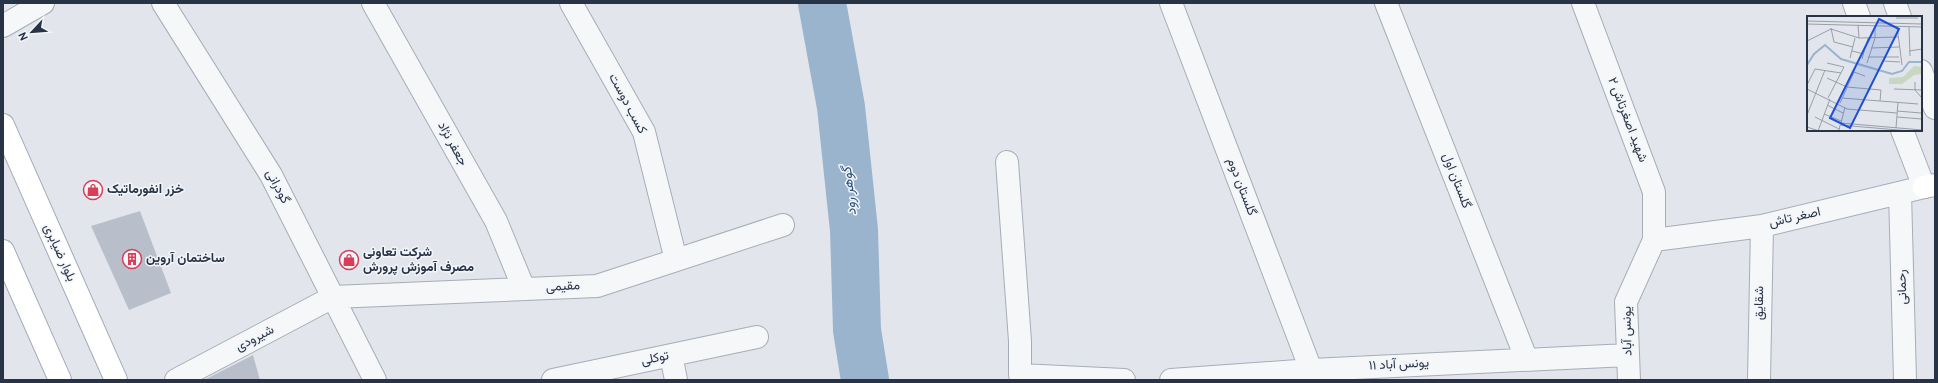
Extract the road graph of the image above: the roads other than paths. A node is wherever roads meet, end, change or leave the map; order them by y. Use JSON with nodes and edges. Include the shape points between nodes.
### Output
{"nodes":[{"id":1,"x":43,"y":3,"type":"edge"},
{"id":2,"x":163,"y":3,"type":"edge"},
{"id":3,"x":373,"y":3,"type":"edge"},
{"id":4,"x":571,"y":3,"type":"edge"},
{"id":5,"x":1171,"y":3,"type":"edge"},
{"id":6,"x":1386,"y":3,"type":"edge"},
{"id":7,"x":1582,"y":3,"type":"edge"},
{"id":8,"x":1854,"y":3,"type":"edge"},
{"id":9,"x":1895,"y":3,"type":"edge"},
{"id":10,"x":1859,"y":16,"type":"edge"},
{"id":11,"x":1900,"y":16,"type":"edge"},
{"id":12,"x":3,"y":26,"type":"edge"},
{"id":13,"x":1922,"y":74,"type":"edge"},
{"id":14,"x":1935,"y":108,"type":"edge"},
{"id":15,"x":3,"y":125,"type":"edge"},
{"id":16,"x":1902,"y":131,"type":"edge"},
{"id":17,"x":1007,"y":162,"type":"dead end"},
{"id":18,"x":1930,"y":186,"type":"edge"},
{"id":19,"x":1900,"y":193,"type":"junction"},
{"id":20,"x":782,"y":225,"type":"dead end"},
{"id":21,"x":1762,"y":226,"type":"junction"},
{"id":22,"x":1654,"y":240,"type":"junction"},
{"id":23,"x":3,"y":251,"type":"edge"},
{"id":24,"x":676,"y":260,"type":"junction"},
{"id":25,"x":524,"y":289,"type":"junction"},
{"id":26,"x":333,"y":297,"type":"junction"},
{"id":27,"x":757,"y":337,"type":"dead end"},
{"id":28,"x":671,"y":355,"type":"junction"},
{"id":29,"x":1628,"y":355,"type":"junction"},
{"id":30,"x":1526,"y":358,"type":"junction"},
{"id":31,"x":1311,"y":375,"type":"edge"},
{"id":32,"x":60,"y":380,"type":"edge"},
{"id":33,"x":116,"y":380,"type":"edge"},
{"id":34,"x":176,"y":380,"type":"edge"},
{"id":35,"x":375,"y":380,"type":"edge"},
{"id":36,"x":553,"y":380,"type":"edge"},
{"id":37,"x":676,"y":380,"type":"edge"},
{"id":38,"x":1124,"y":380,"type":"edge"},
{"id":39,"x":1171,"y":380,"type":"edge"},
{"id":40,"x":1176,"y":380,"type":"edge"},
{"id":41,"x":1629,"y":380,"type":"edge"},
{"id":42,"x":1759,"y":380,"type":"edge"},
{"id":43,"x":1905,"y":380,"type":"edge"}],
"edges":[{"from":1,"to":12,"type":"street"},
{"from":2,"to":26,"type":"street","name":"گودرانی","via":[[272,175]]},
{"from":3,"to":25,"type":"street","name":"جعفر نژاد","via":[[496,221]]},
{"from":4,"to":24,"type":"street","name":"کسب دوست","via":[[644,132]]},
{"from":5,"to":31,"type":"street","name":"گلستان دوم"},
{"from":6,"to":30,"type":"street","name":"گلستان اول"},
{"from":7,"to":22,"type":"street","name":"شهید اصغرتاش ۲","via":[[1654,192]]},
{"from":8,"to":10,"type":"street"},
{"from":9,"to":11,"type":"street"},
{"from":13,"to":14,"type":"street"},
{"from":15,"to":33,"type":"main road","name":"بلوار ضیابری"},
{"from":16,"to":18,"type":"street"},
{"from":17,"to":38,"type":"street","via":[[1020,341],[1020,375]]},
{"from":18,"to":19,"type":"street","name":"اصغر تاش"},
{"from":19,"to":21,"type":"street","name":"اصغر تاش"},
{"from":19,"to":43,"type":"street","name":"رحمانی"},
{"from":20,"to":24,"type":"street","name":"مقیمی"},
{"from":21,"to":22,"type":"street","name":"اصغر تاش"},
{"from":21,"to":42,"type":"street","name":"شقایق"},
{"from":22,"to":29,"type":"street","name":"یونس آباد","via":[[1626,302]]},
{"from":23,"to":32,"type":"main road"},
{"from":24,"to":25,"type":"street","name":"مقیمی","via":[[597,286]]},
{"from":25,"to":26,"type":"street","name":"مقیمی"},
{"from":26,"to":34,"type":"street","name":"شیرودی"},
{"from":26,"to":35,"type":"street","name":"گودرانی"},
{"from":27,"to":28,"type":"street","name":"توکلی"},
{"from":28,"to":36,"type":"street","name":"توکلی"},
{"from":28,"to":37,"type":"street"},
{"from":29,"to":30,"type":"street","name":"یونس آباد ۱۱"},
{"from":29,"to":41,"type":"street","name":"یونس آباد"},
{"from":30,"to":31,"type":"street","name":"یونس آباد ۱۱"},
{"from":31,"to":40,"type":"street","name":"یونس آباد ۱۱"},
{"from":39,"to":40,"type":"street","name":"یونس آباد ۱۱"}]}
